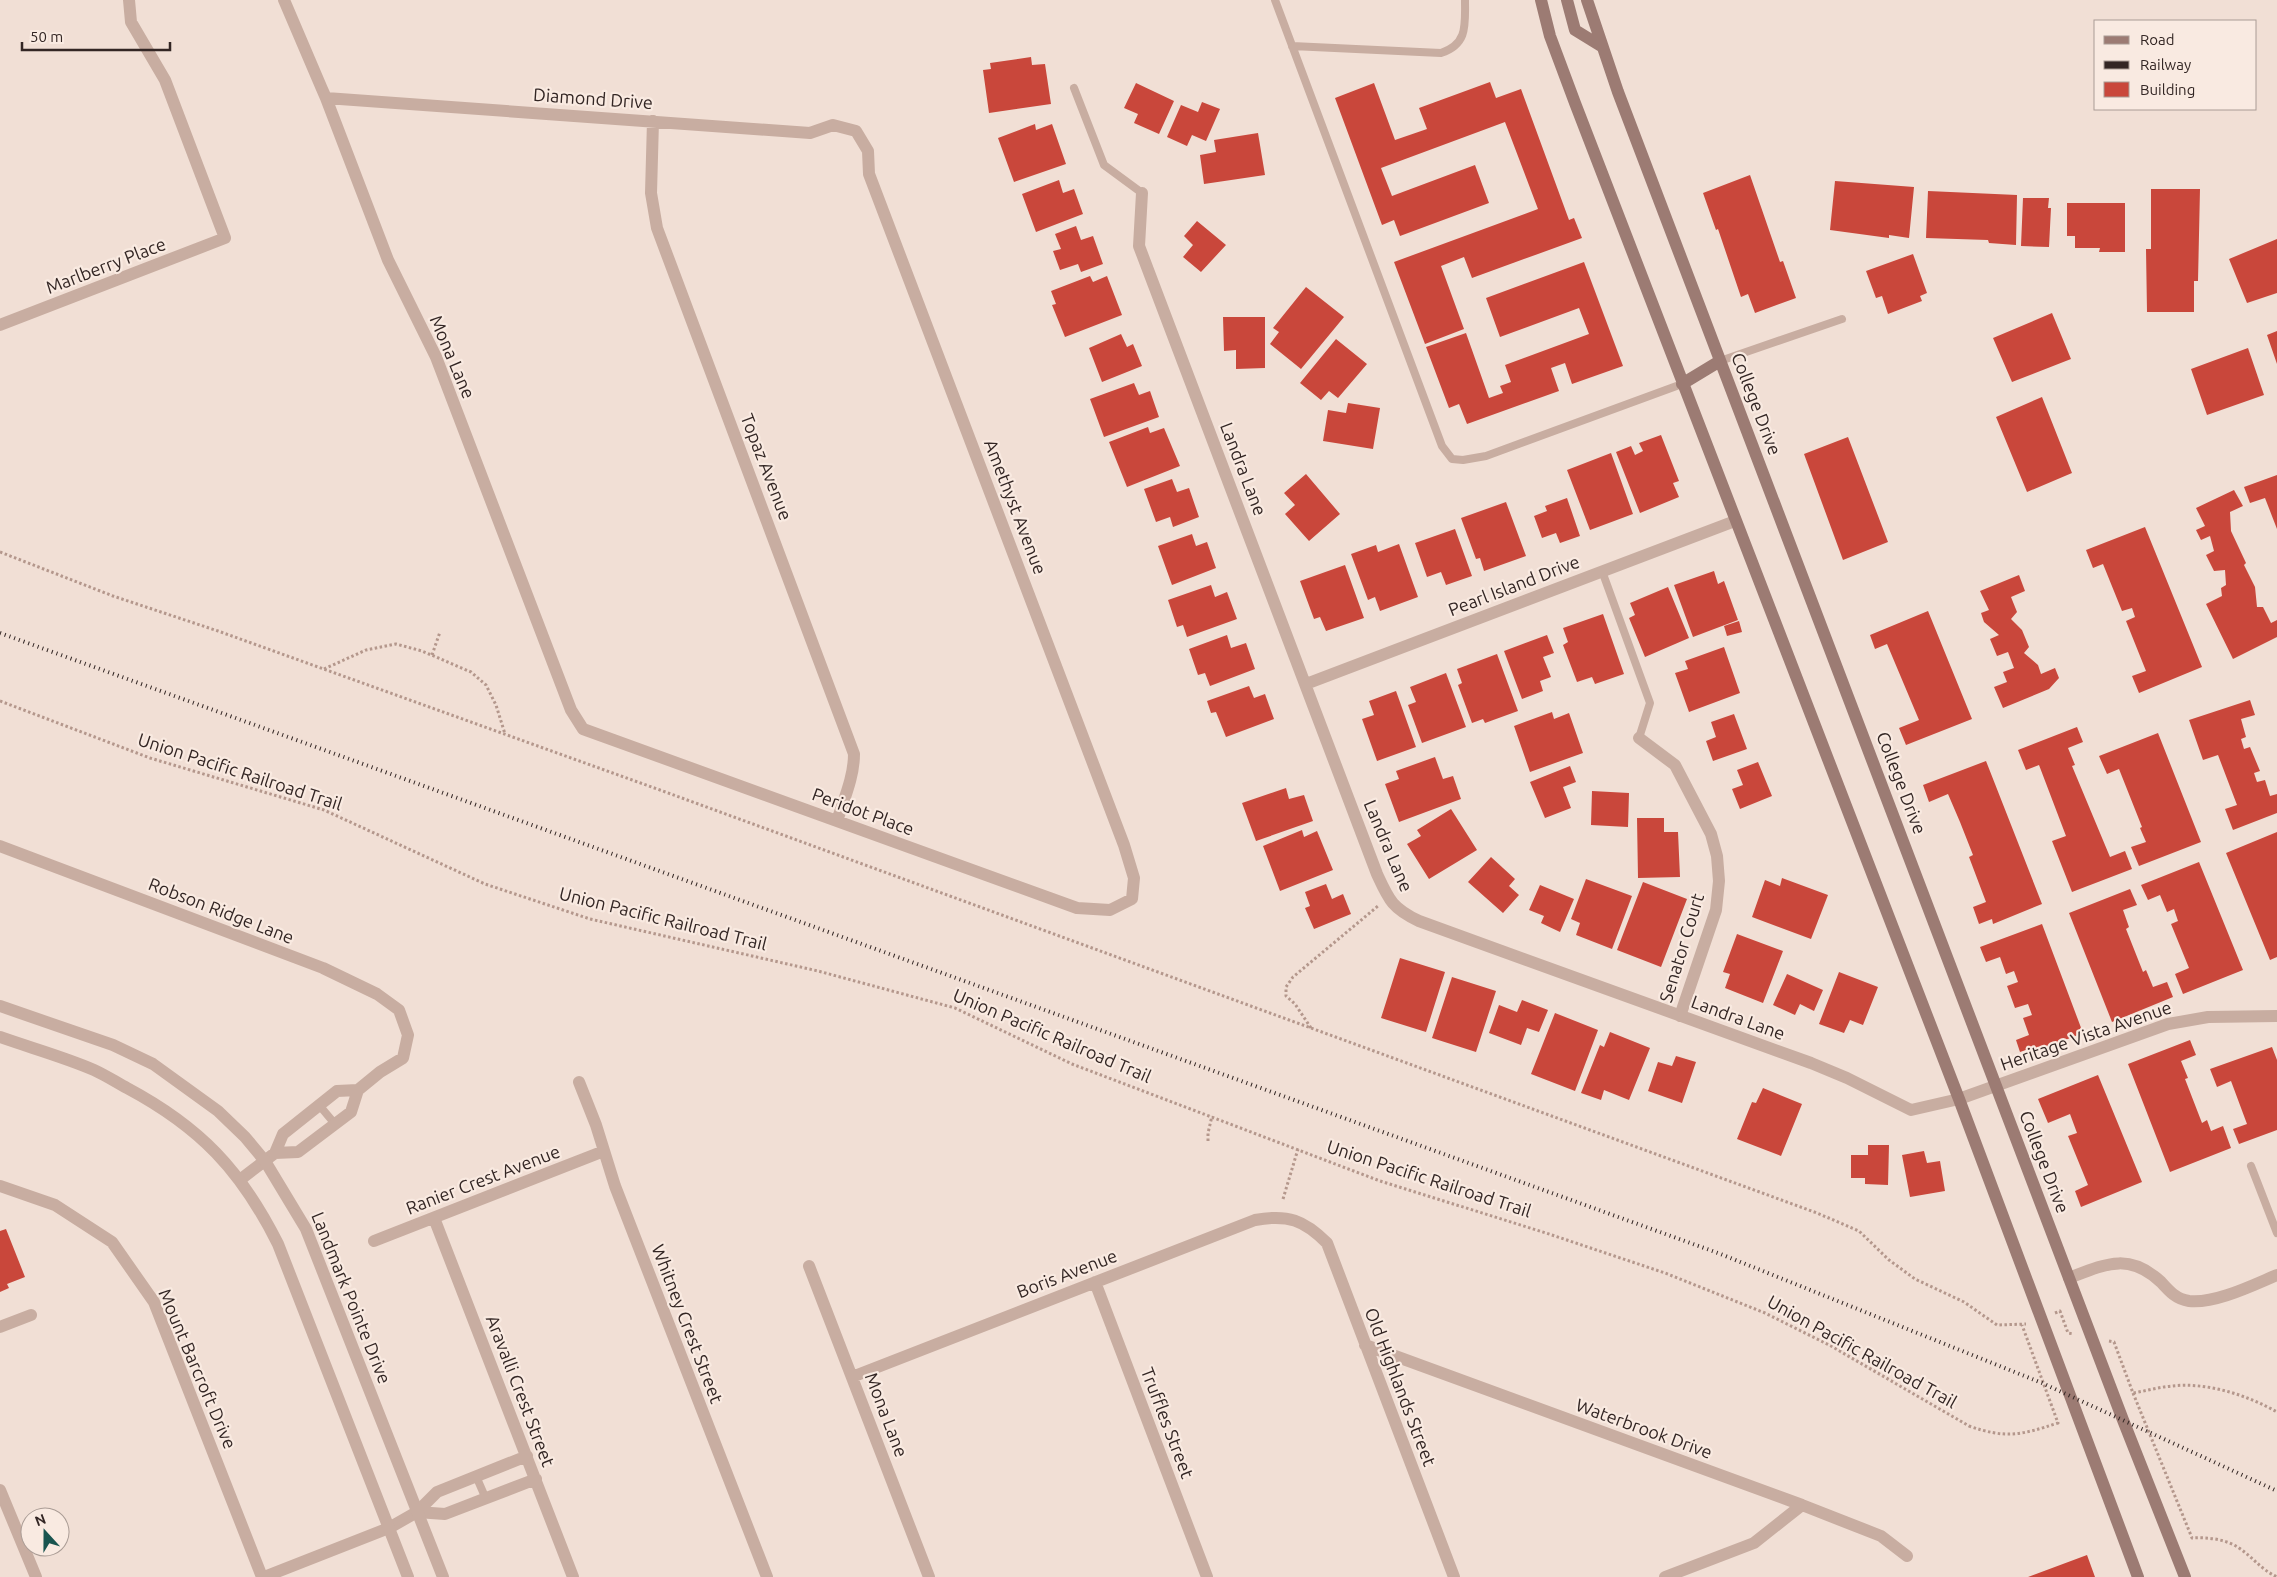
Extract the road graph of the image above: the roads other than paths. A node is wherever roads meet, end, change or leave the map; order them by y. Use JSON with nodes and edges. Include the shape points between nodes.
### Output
{"nodes":[{"id":1,"x":129,"y":0,"type":"edge"},
{"id":2,"x":284,"y":0,"type":"edge"},
{"id":3,"x":1275,"y":0,"type":"edge"},
{"id":4,"x":1465,"y":0,"type":"edge"},
{"id":5,"x":1541,"y":0,"type":"edge"},
{"id":6,"x":1567,"y":0,"type":"edge"},
{"id":7,"x":1587,"y":0,"type":"edge"},
{"id":8,"x":1292,"y":46,"type":"junction"},
{"id":9,"x":1602,"y":46,"type":"junction"},
{"id":10,"x":1074,"y":88,"type":"dead end"},
{"id":11,"x":326,"y":98,"type":"junction"},
{"id":12,"x":654,"y":121,"type":"junction"},
{"id":13,"x":856,"y":130,"type":"joint"},
{"id":14,"x":1142,"y":193,"type":"joint"},
{"id":15,"x":1842,"y":319,"type":"dead end"},
{"id":16,"x":0,"y":325,"type":"edge"},
{"id":17,"x":1720,"y":361,"type":"junction"},
{"id":18,"x":1682,"y":384,"type":"junction"},
{"id":19,"x":1735,"y":521,"type":"junction"},
{"id":20,"x":1602,"y":571,"type":"junction"},
{"id":21,"x":1306,"y":684,"type":"junction"},
{"id":22,"x":583,"y":729,"type":"joint"},
{"id":23,"x":1640,"y":738,"type":"joint"},
{"id":24,"x":837,"y":820,"type":"junction"},
{"id":25,"x":0,"y":846,"type":"edge"},
{"id":26,"x":1132,"y":899,"type":"joint"},
{"id":27,"x":0,"y":1006,"type":"edge"},
{"id":28,"x":1680,"y":1016,"type":"junction"},
{"id":29,"x":2277,"y":1016,"type":"edge"},
{"id":30,"x":0,"y":1037,"type":"edge"},
{"id":31,"x":579,"y":1082,"type":"dead end"},
{"id":32,"x":1997,"y":1086,"type":"junction"},
{"id":33,"x":358,"y":1090,"type":"junction"},
{"id":34,"x":1959,"y":1099,"type":"junction"},
{"id":35,"x":319,"y":1105,"type":"junction"},
{"id":36,"x":335,"y":1124,"type":"junction"},
{"id":37,"x":604,"y":1151,"type":"junction"},
{"id":38,"x":270,"y":1157,"type":"junction"},
{"id":39,"x":2251,"y":1166,"type":"dead end"},
{"id":40,"x":241,"y":1180,"type":"junction"},
{"id":41,"x":0,"y":1186,"type":"edge"},
{"id":42,"x":434,"y":1218,"type":"junction"},
{"id":43,"x":1298,"y":1220,"type":"joint"},
{"id":44,"x":2277,"y":1233,"type":"edge"},
{"id":45,"x":374,"y":1241,"type":"dead end"},
{"id":46,"x":809,"y":1266,"type":"dead end"},
{"id":47,"x":2277,"y":1275,"type":"edge"},
{"id":48,"x":2069,"y":1278,"type":"junction"},
{"id":49,"x":1095,"y":1282,"type":"junction"},
{"id":50,"x":31,"y":1315,"type":"dead end"},
{"id":51,"x":0,"y":1327,"type":"edge"},
{"id":52,"x":1365,"y":1345,"type":"junction"},
{"id":53,"x":852,"y":1377,"type":"junction"},
{"id":54,"x":527,"y":1456,"type":"junction"},
{"id":55,"x":476,"y":1476,"type":"junction"},
{"id":56,"x":536,"y":1479,"type":"junction"},
{"id":57,"x":0,"y":1490,"type":"edge"},
{"id":58,"x":486,"y":1499,"type":"junction"},
{"id":59,"x":1802,"y":1504,"type":"junction"},
{"id":60,"x":417,"y":1512,"type":"junction"},
{"id":61,"x":389,"y":1528,"type":"junction"},
{"id":62,"x":1907,"y":1556,"type":"dead end"},
{"id":63,"x":36,"y":1577,"type":"edge"},
{"id":64,"x":263,"y":1577,"type":"edge"},
{"id":65,"x":408,"y":1577,"type":"edge"},
{"id":66,"x":443,"y":1577,"type":"edge"},
{"id":67,"x":574,"y":1577,"type":"edge"},
{"id":68,"x":767,"y":1577,"type":"edge"},
{"id":69,"x":929,"y":1577,"type":"edge"},
{"id":70,"x":1207,"y":1577,"type":"edge"},
{"id":71,"x":1454,"y":1577,"type":"edge"},
{"id":72,"x":1665,"y":1577,"type":"edge"},
{"id":73,"x":2138,"y":1577,"type":"edge"},
{"id":74,"x":2185,"y":1577,"type":"edge"}],
"edges":[{"from":1,"to":16,"type":"street","name":"Marlberry Place","via":[[131,22],[165,80],[225,238]]},
{"from":2,"to":11,"type":"street","name":"Mona Lane"},
{"from":3,"to":8,"type":"lane"},
{"from":4,"to":8,"type":"lane","via":[[1465,27],[1461,41],[1441,54]]},
{"from":5,"to":18,"type":"main road","via":[[1554,45]]},
{"from":6,"to":9,"type":"main road","via":[[1575,30]]},
{"from":7,"to":9,"type":"main road","name":"College Drive"},
{"from":8,"to":18,"type":"lane","via":[[1442,446],[1452,459],[1486,456]]},
{"from":9,"to":17,"type":"main road","name":"College Drive"},
{"from":10,"to":14,"type":"lane","via":[[1104,165]]},
{"from":11,"to":12,"type":"street","name":"Diamond Drive"},
{"from":11,"to":22,"type":"street","name":"Mona Lane","via":[[388,260],[436,357],[571,710]]},
{"from":12,"to":13,"type":"street","name":"Diamond Drive","via":[[810,133],[833,125]]},
{"from":12,"to":24,"type":"street","name":"Topaz Avenue","via":[[651,192],[657,228],[854,754],[854,765]]},
{"from":13,"to":26,"type":"street","name":"Amethyst Avenue","via":[[868,151],[870,174],[1124,845],[1134,878]]},
{"from":14,"to":21,"type":"street","name":"Landra Lane","via":[[1139,246]]},
{"from":15,"to":17,"type":"lane"},
{"from":17,"to":18,"type":"main road"},
{"from":17,"to":32,"type":"main road","name":"College Drive"},
{"from":18,"to":19,"type":"main road"},
{"from":19,"to":20,"type":"street","name":"Pearl Island Drive"},
{"from":19,"to":34,"type":"main road"},
{"from":20,"to":21,"type":"street","name":"Pearl Island Drive"},
{"from":20,"to":23,"type":"lane","via":[[1650,703]]},
{"from":21,"to":28,"type":"street","name":"Landra Lane","via":[[1388,897],[1400,912]]},
{"from":22,"to":24,"type":"street","name":"Peridot Place"},
{"from":23,"to":28,"type":"street","name":"Senator Court","via":[[1675,765],[1711,834],[1717,856],[1716,910]]},
{"from":24,"to":26,"type":"street","name":"Peridot Place","via":[[1078,908],[1110,910]]},
{"from":25,"to":33,"type":"street","name":"Robson Ridge Lane","via":[[330,972],[377,994],[399,1010],[408,1035],[403,1058]]},
{"from":27,"to":38,"type":"street","name":"Landmark Pointe Drive","via":[[113,1046],[153,1064],[218,1111]]},
{"from":28,"to":34,"type":"street","name":"Landra Lane","via":[[1811,1063],[1911,1110]]},
{"from":29,"to":32,"type":"street","name":"Heritage Vista Avenue","via":[[2208,1017],[2168,1024]]},
{"from":30,"to":40,"type":"street","via":[[94,1070],[159,1105],[212,1146]]},
{"from":31,"to":37,"type":"street","name":"Whitney Crest Street"},
{"from":32,"to":34,"type":"street","name":"Landra Lane"},
{"from":32,"to":48,"type":"main road","name":"College Drive"},
{"from":33,"to":35,"type":"street","via":[[337,1091]]},
{"from":33,"to":36,"type":"street","via":[[351,1112]]},
{"from":34,"to":73,"type":"main road"},
{"from":35,"to":36,"type":"lane"},
{"from":35,"to":38,"type":"street","via":[[283,1134]]},
{"from":36,"to":38,"type":"street","via":[[298,1152]]},
{"from":37,"to":42,"type":"street","name":"Ranier Crest Avenue"},
{"from":37,"to":68,"type":"street","name":"Whitney Crest Street"},
{"from":38,"to":40,"type":"street"},
{"from":38,"to":60,"type":"street","name":"Landmark Pointe Drive","via":[[306,1229]]},
{"from":39,"to":44,"type":"lane"},
{"from":40,"to":61,"type":"street","via":[[263,1213],[278,1244]]},
{"from":41,"to":64,"type":"street","name":"Mount Barcroft Drive","via":[[55,1206],[112,1242],[154,1302]]},
{"from":42,"to":45,"type":"street","name":"Ranier Crest Avenue"},
{"from":42,"to":54,"type":"street","name":"Aravalli Crest Street"},
{"from":43,"to":49,"type":"street","name":"Boris Avenue","via":[[1275,1216],[1255,1220]]},
{"from":43,"to":52,"type":"street","name":"Old Highlands Street","via":[[1327,1243]]},
{"from":46,"to":53,"type":"street","name":"Mona Lane"},
{"from":47,"to":48,"type":"street","via":[[2206,1301],[2188,1301],[2173,1296],[2148,1270],[2127,1263],[2108,1263]]},
{"from":48,"to":74,"type":"main road","name":"College Drive"},
{"from":49,"to":53,"type":"street","name":"Boris Avenue"},
{"from":49,"to":70,"type":"street","name":"Truffles Street"},
{"from":50,"to":51,"type":"street"},
{"from":52,"to":59,"type":"street","name":"Waterbrook Drive"},
{"from":52,"to":71,"type":"street","name":"Old Highlands Street"},
{"from":53,"to":69,"type":"street","name":"Mona Lane"},
{"from":54,"to":55,"type":"street"},
{"from":54,"to":56,"type":"street","name":"Aravalli Crest Street"},
{"from":55,"to":58,"type":"lane"},
{"from":55,"to":60,"type":"street","via":[[437,1492]]},
{"from":56,"to":58,"type":"street"},
{"from":56,"to":67,"type":"street","name":"Aravalli Crest Street"},
{"from":57,"to":63,"type":"street"},
{"from":58,"to":60,"type":"street","via":[[445,1514]]},
{"from":59,"to":62,"type":"street","name":"Waterbrook Drive","via":[[1881,1536]]},
{"from":59,"to":72,"type":"street","via":[[1754,1543]]},
{"from":60,"to":61,"type":"street"},
{"from":60,"to":66,"type":"street","name":"Landmark Pointe Drive"},
{"from":61,"to":64,"type":"street"},
{"from":61,"to":65,"type":"street"}]}
